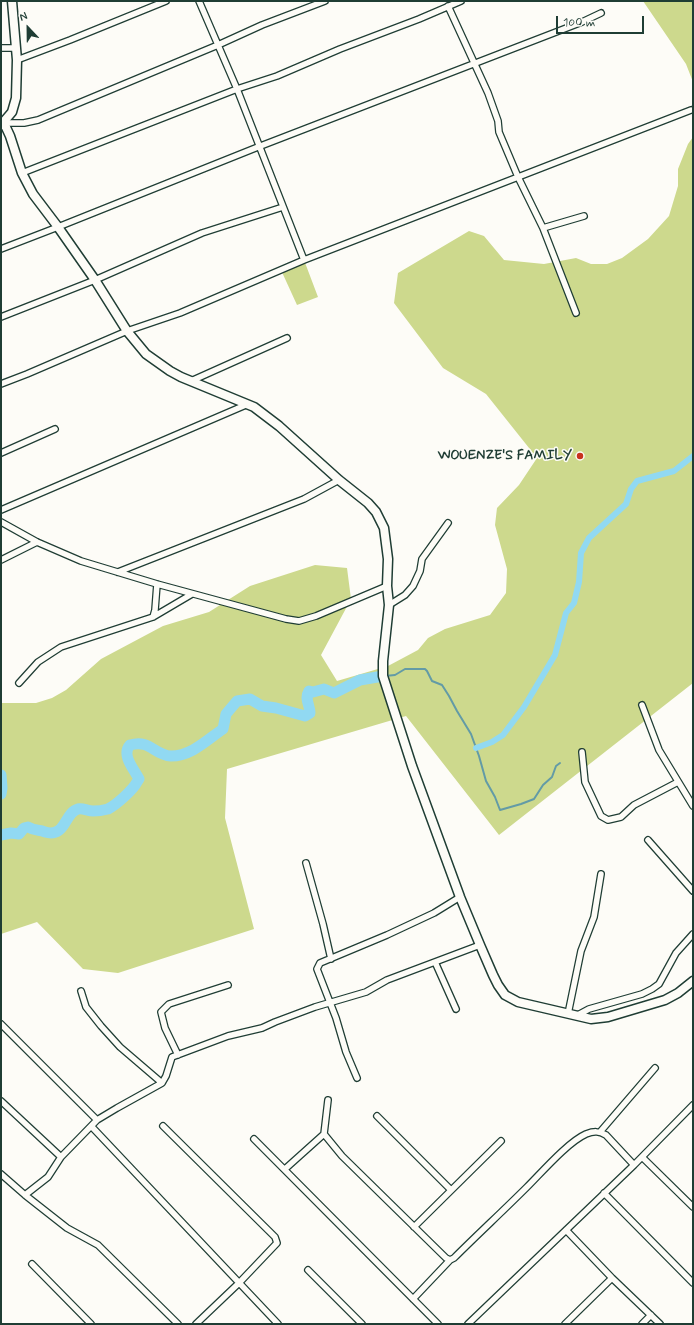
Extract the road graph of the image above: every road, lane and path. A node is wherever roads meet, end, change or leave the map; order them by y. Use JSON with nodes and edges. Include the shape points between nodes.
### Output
{"nodes":[{"id":1,"x":12,"y":1,"type":"edge"},
{"id":2,"x":166,"y":1,"type":"edge"},
{"id":3,"x":199,"y":1,"type":"edge"},
{"id":4,"x":324,"y":1,"type":"edge"},
{"id":5,"x":461,"y":1,"type":"edge"},
{"id":6,"x":448,"y":6,"type":"junction"},
{"id":7,"x":601,"y":13,"type":"dead end"},
{"id":8,"x":218,"y":45,"type":"junction"},
{"id":9,"x":1,"y":48,"type":"edge"},
{"id":10,"x":16,"y":48,"type":"junction"},
{"id":11,"x":17,"y":60,"type":"junction"},
{"id":12,"x":474,"y":63,"type":"junction"},
{"id":13,"x":237,"y":89,"type":"junction"},
{"id":14,"x":691,"y":110,"type":"dead end"},
{"id":15,"x":2,"y":124,"type":"edge"},
{"id":16,"x":258,"y":147,"type":"junction"},
{"id":17,"x":22,"y":173,"type":"junction"},
{"id":18,"x":518,"y":176,"type":"junction"},
{"id":19,"x":283,"y":207,"type":"junction"},
{"id":20,"x":584,"y":216,"type":"dead end"},
{"id":21,"x":58,"y":228,"type":"junction"},
{"id":22,"x":543,"y":228,"type":"junction"},
{"id":23,"x":1,"y":249,"type":"edge"},
{"id":24,"x":304,"y":260,"type":"junction"},
{"id":25,"x":95,"y":280,"type":"junction"},
{"id":26,"x":576,"y":313,"type":"dead end"},
{"id":27,"x":1,"y":317,"type":"edge"},
{"id":28,"x":126,"y":331,"type":"junction"},
{"id":29,"x":287,"y":338,"type":"dead end"},
{"id":30,"x":191,"y":381,"type":"junction"},
{"id":31,"x":1,"y":384,"type":"edge"},
{"id":32,"x":248,"y":404,"type":"junction"},
{"id":33,"x":55,"y":429,"type":"dead end"},
{"id":34,"x":1,"y":453,"type":"edge"},
{"id":35,"x":339,"y":480,"type":"junction"},
{"id":36,"x":1,"y":510,"type":"edge"},
{"id":37,"x":1,"y":522,"type":"edge"},
{"id":38,"x":448,"y":524,"type":"dead end"},
{"id":39,"x":37,"y":542,"type":"junction"},
{"id":40,"x":1,"y":560,"type":"edge"},
{"id":41,"x":118,"y":572,"type":"junction"},
{"id":42,"x":157,"y":584,"type":"junction"},
{"id":43,"x":387,"y":586,"type":"junction"},
{"id":44,"x":192,"y":594,"type":"junction"},
{"id":45,"x":389,"y":605,"type":"junction"},
{"id":46,"x":153,"y":617,"type":"junction"},
{"id":47,"x":19,"y":683,"type":"dead end"},
{"id":48,"x":642,"y":705,"type":"dead end"},
{"id":49,"x":582,"y":752,"type":"dead end"},
{"id":50,"x":678,"y":782,"type":"junction"},
{"id":51,"x":693,"y":806,"type":"edge"},
{"id":52,"x":648,"y":840,"type":"dead end"},
{"id":53,"x":306,"y":863,"type":"dead end"},
{"id":54,"x":601,"y":874,"type":"dead end"},
{"id":55,"x":693,"y":891,"type":"edge"},
{"id":56,"x":460,"y":897,"type":"junction"},
{"id":57,"x":693,"y":934,"type":"edge"},
{"id":58,"x":480,"y":945,"type":"junction"},
{"id":59,"x":331,"y":959,"type":"junction"},
{"id":60,"x":435,"y":962,"type":"junction"},
{"id":61,"x":693,"y":981,"type":"edge"},
{"id":62,"x":228,"y":985,"type":"dead end"},
{"id":63,"x":81,"y":992,"type":"dead end"},
{"id":64,"x":330,"y":1004,"type":"junction"},
{"id":65,"x":456,"y":1009,"type":"dead end"},
{"id":66,"x":572,"y":1015,"type":"junction"},
{"id":67,"x":1,"y":1024,"type":"edge"},
{"id":68,"x":178,"y":1055,"type":"junction"},
{"id":69,"x":655,"y":1068,"type":"dead end"},
{"id":70,"x":357,"y":1078,"type":"dead end"},
{"id":71,"x":162,"y":1083,"type":"junction"},
{"id":72,"x":328,"y":1100,"type":"dead end"},
{"id":73,"x":1,"y":1101,"type":"edge"},
{"id":74,"x":693,"y":1105,"type":"edge"},
{"id":75,"x":377,"y":1116,"type":"dead end"},
{"id":76,"x":97,"y":1120,"type":"junction"},
{"id":77,"x":163,"y":1126,"type":"dead end"},
{"id":78,"x":92,"y":1127,"type":"junction"},
{"id":79,"x":600,"y":1132,"type":"junction"},
{"id":80,"x":324,"y":1134,"type":"junction"},
{"id":81,"x":254,"y":1138,"type":"dead end"},
{"id":82,"x":500,"y":1141,"type":"dead end"},
{"id":83,"x":61,"y":1156,"type":"junction"},
{"id":84,"x":642,"y":1157,"type":"junction"},
{"id":85,"x":634,"y":1165,"type":"junction"},
{"id":86,"x":284,"y":1169,"type":"junction"},
{"id":87,"x":1,"y":1174,"type":"edge"},
{"id":88,"x":451,"y":1190,"type":"junction"},
{"id":89,"x":604,"y":1194,"type":"junction"},
{"id":90,"x":25,"y":1195,"type":"junction"},
{"id":91,"x":693,"y":1207,"type":"edge"},
{"id":92,"x":414,"y":1227,"type":"junction"},
{"id":93,"x":566,"y":1230,"type":"junction"},
{"id":94,"x":450,"y":1260,"type":"junction"},
{"id":95,"x":32,"y":1264,"type":"dead end"},
{"id":96,"x":308,"y":1270,"type":"dead end"},
{"id":97,"x":612,"y":1278,"type":"junction"},
{"id":98,"x":239,"y":1283,"type":"junction"},
{"id":99,"x":693,"y":1283,"type":"edge"},
{"id":100,"x":412,"y":1299,"type":"junction"},
{"id":101,"x":651,"y":1315,"type":"junction"},
{"id":102,"x":91,"y":1324,"type":"edge"},
{"id":103,"x":178,"y":1324,"type":"edge"},
{"id":104,"x":196,"y":1324,"type":"edge"},
{"id":105,"x":278,"y":1324,"type":"edge"},
{"id":106,"x":362,"y":1324,"type":"edge"},
{"id":107,"x":438,"y":1324,"type":"edge"},
{"id":108,"x":468,"y":1324,"type":"edge"},
{"id":109,"x":565,"y":1324,"type":"edge"},
{"id":110,"x":642,"y":1324,"type":"edge"},
{"id":111,"x":660,"y":1324,"type":"edge"}],
"edges":[{"from":1,"to":10,"type":"main road"},
{"from":2,"to":11,"type":"street"},
{"from":3,"to":8,"type":"street"},
{"from":4,"to":8,"type":"street"},
{"from":5,"to":6,"type":"street"},
{"from":6,"to":12,"type":"street"},
{"from":6,"to":13,"type":"street","via":[[276,76]]},
{"from":7,"to":12,"type":"street"},
{"from":8,"to":13,"type":"street"},
{"from":8,"to":15,"type":"street","via":[[38,120]]},
{"from":9,"to":10,"type":"street"},
{"from":10,"to":11,"type":"main road"},
{"from":11,"to":15,"type":"main road","via":[[16,98],[12,112]]},
{"from":12,"to":16,"type":"street"},
{"from":12,"to":18,"type":"street","via":[[493,106],[500,132]]},
{"from":13,"to":16,"type":"street"},
{"from":13,"to":17,"type":"street"},
{"from":14,"to":18,"type":"street"},
{"from":15,"to":17,"type":"main road","via":[[10,136]]},
{"from":16,"to":19,"type":"street"},
{"from":16,"to":21,"type":"street"},
{"from":17,"to":21,"type":"main road","via":[[33,194]]},
{"from":18,"to":22,"type":"street"},
{"from":18,"to":24,"type":"street"},
{"from":19,"to":24,"type":"street"},
{"from":19,"to":25,"type":"street","via":[[202,233]]},
{"from":20,"to":22,"type":"street"},
{"from":21,"to":23,"type":"street"},
{"from":21,"to":25,"type":"main road"},
{"from":22,"to":26,"type":"street"},
{"from":24,"to":28,"type":"street","via":[[180,313]]},
{"from":25,"to":27,"type":"street"},
{"from":25,"to":28,"type":"main road"},
{"from":28,"to":30,"type":"main road","via":[[146,354],[170,371]]},
{"from":28,"to":31,"type":"street"},
{"from":29,"to":30,"type":"street"},
{"from":30,"to":32,"type":"main road"},
{"from":32,"to":35,"type":"main road","via":[[279,426]]},
{"from":32,"to":36,"type":"street"},
{"from":33,"to":34,"type":"street"},
{"from":35,"to":41,"type":"street","via":[[304,499]]},
{"from":35,"to":43,"type":"main road","via":[[368,503],[384,528],[388,558]]},
{"from":37,"to":39,"type":"street"},
{"from":38,"to":45,"type":"street","via":[[422,559],[420,571],[412,586],[405,595]]},
{"from":39,"to":40,"type":"street"},
{"from":39,"to":41,"type":"street","via":[[81,561]]},
{"from":41,"to":42,"type":"street"},
{"from":42,"to":44,"type":"street"},
{"from":42,"to":46,"type":"street"},
{"from":43,"to":44,"type":"street","via":[[299,621]]},
{"from":43,"to":45,"type":"main road"},
{"from":44,"to":46,"type":"street"},
{"from":45,"to":56,"type":"main road","via":[[383,676],[412,766]]},
{"from":46,"to":47,"type":"street","via":[[61,647],[38,662]]},
{"from":48,"to":50,"type":"street","via":[[659,750]]},
{"from":49,"to":50,"type":"street","via":[[585,782],[600,816],[608,820],[621,817],[634,805]]},
{"from":50,"to":51,"type":"street"},
{"from":52,"to":55,"type":"street"},
{"from":53,"to":59,"type":"street"},
{"from":54,"to":66,"type":"street","via":[[594,917],[581,951]]},
{"from":56,"to":58,"type":"main road"},
{"from":56,"to":59,"type":"street","via":[[434,913]]},
{"from":57,"to":66,"type":"street","via":[[676,953],[659,984],[652,989]]},
{"from":58,"to":60,"type":"street"},
{"from":58,"to":66,"type":"main road","via":[[505,995],[518,1002]]},
{"from":59,"to":64,"type":"street","via":[[320,963],[317,969]]},
{"from":60,"to":64,"type":"street","via":[[388,980],[366,992]]},
{"from":60,"to":65,"type":"street"},
{"from":61,"to":66,"type":"main road","via":[[665,1000],[608,1017],[592,1019]]},
{"from":62,"to":68,"type":"street","via":[[169,1004],[161,1012],[165,1028]]},
{"from":63,"to":71,"type":"street","via":[[86,1007],[101,1026],[120,1047]]},
{"from":64,"to":68,"type":"street","via":[[315,1007],[262,1028],[228,1036]]},
{"from":64,"to":70,"type":"street"},
{"from":67,"to":76,"type":"street"},
{"from":68,"to":71,"type":"street","via":[[172,1057]]},
{"from":69,"to":79,"type":"street"},
{"from":71,"to":76,"type":"street"},
{"from":72,"to":80,"type":"street"},
{"from":73,"to":83,"type":"street"},
{"from":74,"to":84,"type":"street"},
{"from":75,"to":88,"type":"street"},
{"from":76,"to":78,"type":"street"},
{"from":77,"to":98,"type":"street","via":[[277,1239],[277,1243]]},
{"from":78,"to":83,"type":"street"},
{"from":78,"to":98,"type":"street"},
{"from":79,"to":85,"type":"street","via":[[606,1135]]},
{"from":79,"to":94,"type":"street","via":[[590,1133],[576,1140]]},
{"from":80,"to":86,"type":"street"},
{"from":80,"to":92,"type":"street","via":[[342,1156]]},
{"from":81,"to":86,"type":"street"},
{"from":82,"to":88,"type":"street"},
{"from":83,"to":90,"type":"street","via":[[48,1177]]},
{"from":84,"to":85,"type":"street"},
{"from":84,"to":91,"type":"street"},
{"from":85,"to":89,"type":"street"},
{"from":86,"to":100,"type":"street"},
{"from":87,"to":90,"type":"street"},
{"from":88,"to":92,"type":"street"},
{"from":89,"to":93,"type":"street"},
{"from":89,"to":99,"type":"street"},
{"from":90,"to":103,"type":"street","via":[[67,1228],[98,1245]]},
{"from":92,"to":94,"type":"street"},
{"from":93,"to":97,"type":"street"},
{"from":93,"to":108,"type":"street"},
{"from":94,"to":100,"type":"street"},
{"from":95,"to":102,"type":"street"},
{"from":96,"to":106,"type":"street"},
{"from":97,"to":101,"type":"street"},
{"from":97,"to":109,"type":"street"},
{"from":98,"to":104,"type":"street"},
{"from":98,"to":105,"type":"street"},
{"from":100,"to":107,"type":"street"},
{"from":101,"to":110,"type":"street"},
{"from":101,"to":111,"type":"street"}]}
